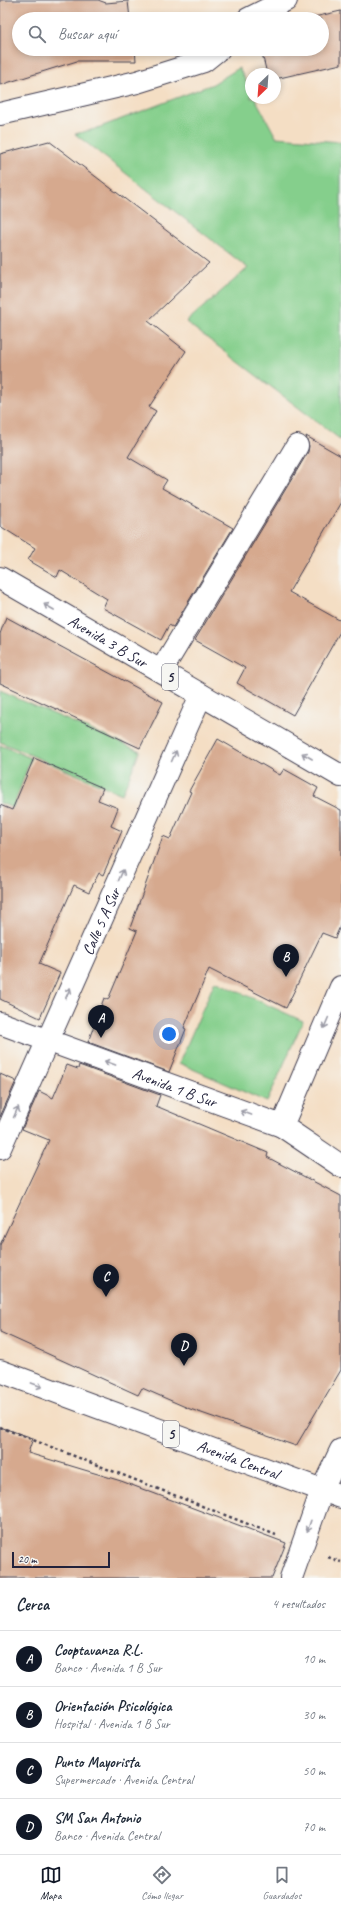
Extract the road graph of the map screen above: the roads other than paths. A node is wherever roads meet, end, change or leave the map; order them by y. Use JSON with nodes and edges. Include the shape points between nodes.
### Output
{"nodes":[{"id":1,"x":286,"y":0,"type":"edge"},
{"id":2,"x":262,"y":12,"type":"edge"},
{"id":3,"x":210,"y":56,"type":"edge"},
{"id":4,"x":0,"y":114,"type":"edge"},
{"id":5,"x":297,"y":446,"type":"dead end"},
{"id":6,"x":0,"y":578,"type":"edge"},
{"id":7,"x":161,"y":672,"type":"junction"},
{"id":8,"x":201,"y":695,"type":"junction"},
{"id":9,"x":341,"y":776,"type":"edge"},
{"id":10,"x":341,"y":987,"type":"edge"},
{"id":11,"x":0,"y":1023,"type":"edge"},
{"id":12,"x":47,"y":1040,"type":"junction"},
{"id":13,"x":282,"y":1126,"type":"junction"},
{"id":14,"x":0,"y":1148,"type":"edge"},
{"id":15,"x":341,"y":1166,"type":"edge"},
{"id":16,"x":0,"y":1371,"type":"edge"},
{"id":17,"x":341,"y":1450,"type":"edge"},
{"id":18,"x":331,"y":1493,"type":"edge"},
{"id":19,"x":291,"y":1578,"type":"edge"}],
"edges":[{"from":1,"to":2,"type":"street"},
{"from":3,"to":4,"type":"street","via":[[204,61],[138,82]]},
{"from":5,"to":7,"type":"street"},
{"from":7,"to":6,"type":"street","name":"Avenida 3 B Sur","number":"5","one_way":true},
{"from":7,"to":8,"type":"street","name":"Avenida 3 B Sur","number":"5"},
{"from":9,"to":8,"type":"street","name":"Avenida 3 B Sur","number":"5","one_way":true},
{"from":12,"to":8,"type":"street","name":"Calle 5 A Sur","one_way":true},
{"from":10,"to":13,"type":"street","one_way":true},
{"from":11,"to":12,"type":"street","name":"Avenida 1 B Sur"},
{"from":13,"to":12,"type":"street","name":"Avenida 1 B Sur","one_way":true},
{"from":14,"to":12,"type":"street","name":"Calle 5 A Sur","one_way":true},
{"from":13,"to":15,"type":"street","name":"Avenida 1 B Sur"},
{"from":16,"to":18,"type":"street","name":"Avenida Central","number":"5","one_way":true},
{"from":17,"to":18,"type":"street"},
{"from":18,"to":19,"type":"street","one_way":true,"via":[[301,1547]]}]}
